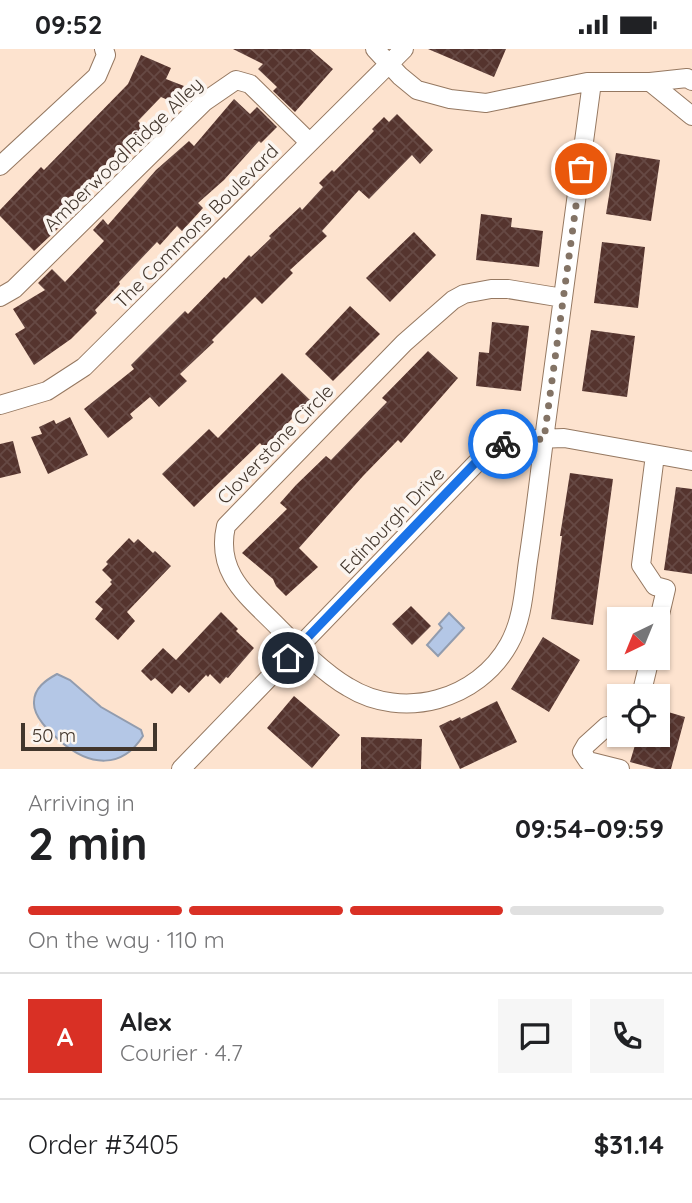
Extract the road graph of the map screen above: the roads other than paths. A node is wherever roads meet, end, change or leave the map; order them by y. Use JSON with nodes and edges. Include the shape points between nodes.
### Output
{"nodes":[{"id":1,"x":104,"y":49,"type":"edge"},
{"id":2,"x":375,"y":49,"type":"edge"},
{"id":3,"x":404,"y":49,"type":"edge"},
{"id":4,"x":388,"y":63,"type":"junction"},
{"id":5,"x":692,"y":81,"type":"edge"},
{"id":6,"x":593,"y":82,"type":"junction"},
{"id":7,"x":650,"y":82,"type":"junction"},
{"id":8,"x":692,"y":115,"type":"edge"},
{"id":9,"x":309,"y":142,"type":"junction"},
{"id":10,"x":0,"y":166,"type":"edge"},
{"id":11,"x":0,"y":297,"type":"edge"},
{"id":12,"x":563,"y":298,"type":"junction"},
{"id":13,"x":0,"y":405,"type":"edge"},
{"id":14,"x":544,"y":439,"type":"junction"},
{"id":15,"x":655,"y":455,"type":"junction"},
{"id":16,"x":692,"y":461,"type":"edge"},
{"id":17,"x":662,"y":607,"type":"edge"},
{"id":18,"x":299,"y":647,"type":"junction"},
{"id":19,"x":607,"y":726,"type":"dead end"},
{"id":20,"x":181,"y":769,"type":"edge"},
{"id":21,"x":620,"y":769,"type":"edge"}],
"edges":[{"from":1,"to":10,"type":"street","via":[[97,76]]},
{"from":2,"to":4,"type":"street"},
{"from":3,"to":4,"type":"street","name":"The Commons Boulevard"},
{"from":4,"to":6,"type":"street","via":[[417,90],[486,103]]},
{"from":4,"to":9,"type":"street","name":"The Commons Boulevard"},
{"from":5,"to":7,"type":"street"},
{"from":6,"to":7,"type":"street"},
{"from":6,"to":12,"type":"street","name":"Cloverstone Circle"},
{"from":7,"to":8,"type":"street"},
{"from":9,"to":11,"type":"street","name":"Amberwood Ridge Alley","via":[[250,84],[236,80],[204,102],[14,289]]},
{"from":9,"to":13,"type":"street","name":"The Commons Boulevard","via":[[84,367],[47,391]]},
{"from":12,"to":14,"type":"street","name":"Cloverstone Circle"},
{"from":12,"to":18,"type":"street","name":"Cloverstone Circle","via":[[491,289],[453,300],[404,343],[232,517],[224,535],[230,574],[255,606]]},
{"from":14,"to":15,"type":"street","name":"Edinburgh Drive"},
{"from":14,"to":18,"type":"street","name":"Edinburgh Drive","via":[[510,440],[488,451]]},
{"from":14,"to":18,"type":"street","name":"Cloverstone Circle","via":[[518,624],[503,655],[479,680],[432,701],[414,705],[388,702],[348,688]]},
{"from":15,"to":16,"type":"street","name":"Edinburgh Drive"},
{"from":15,"to":17,"type":"street","via":[[641,565],[655,586],[666,589]]},
{"from":18,"to":20,"type":"street","name":"Edinburgh Drive"},
{"from":19,"to":21,"type":"street","via":[[582,752],[588,761]]}]}
